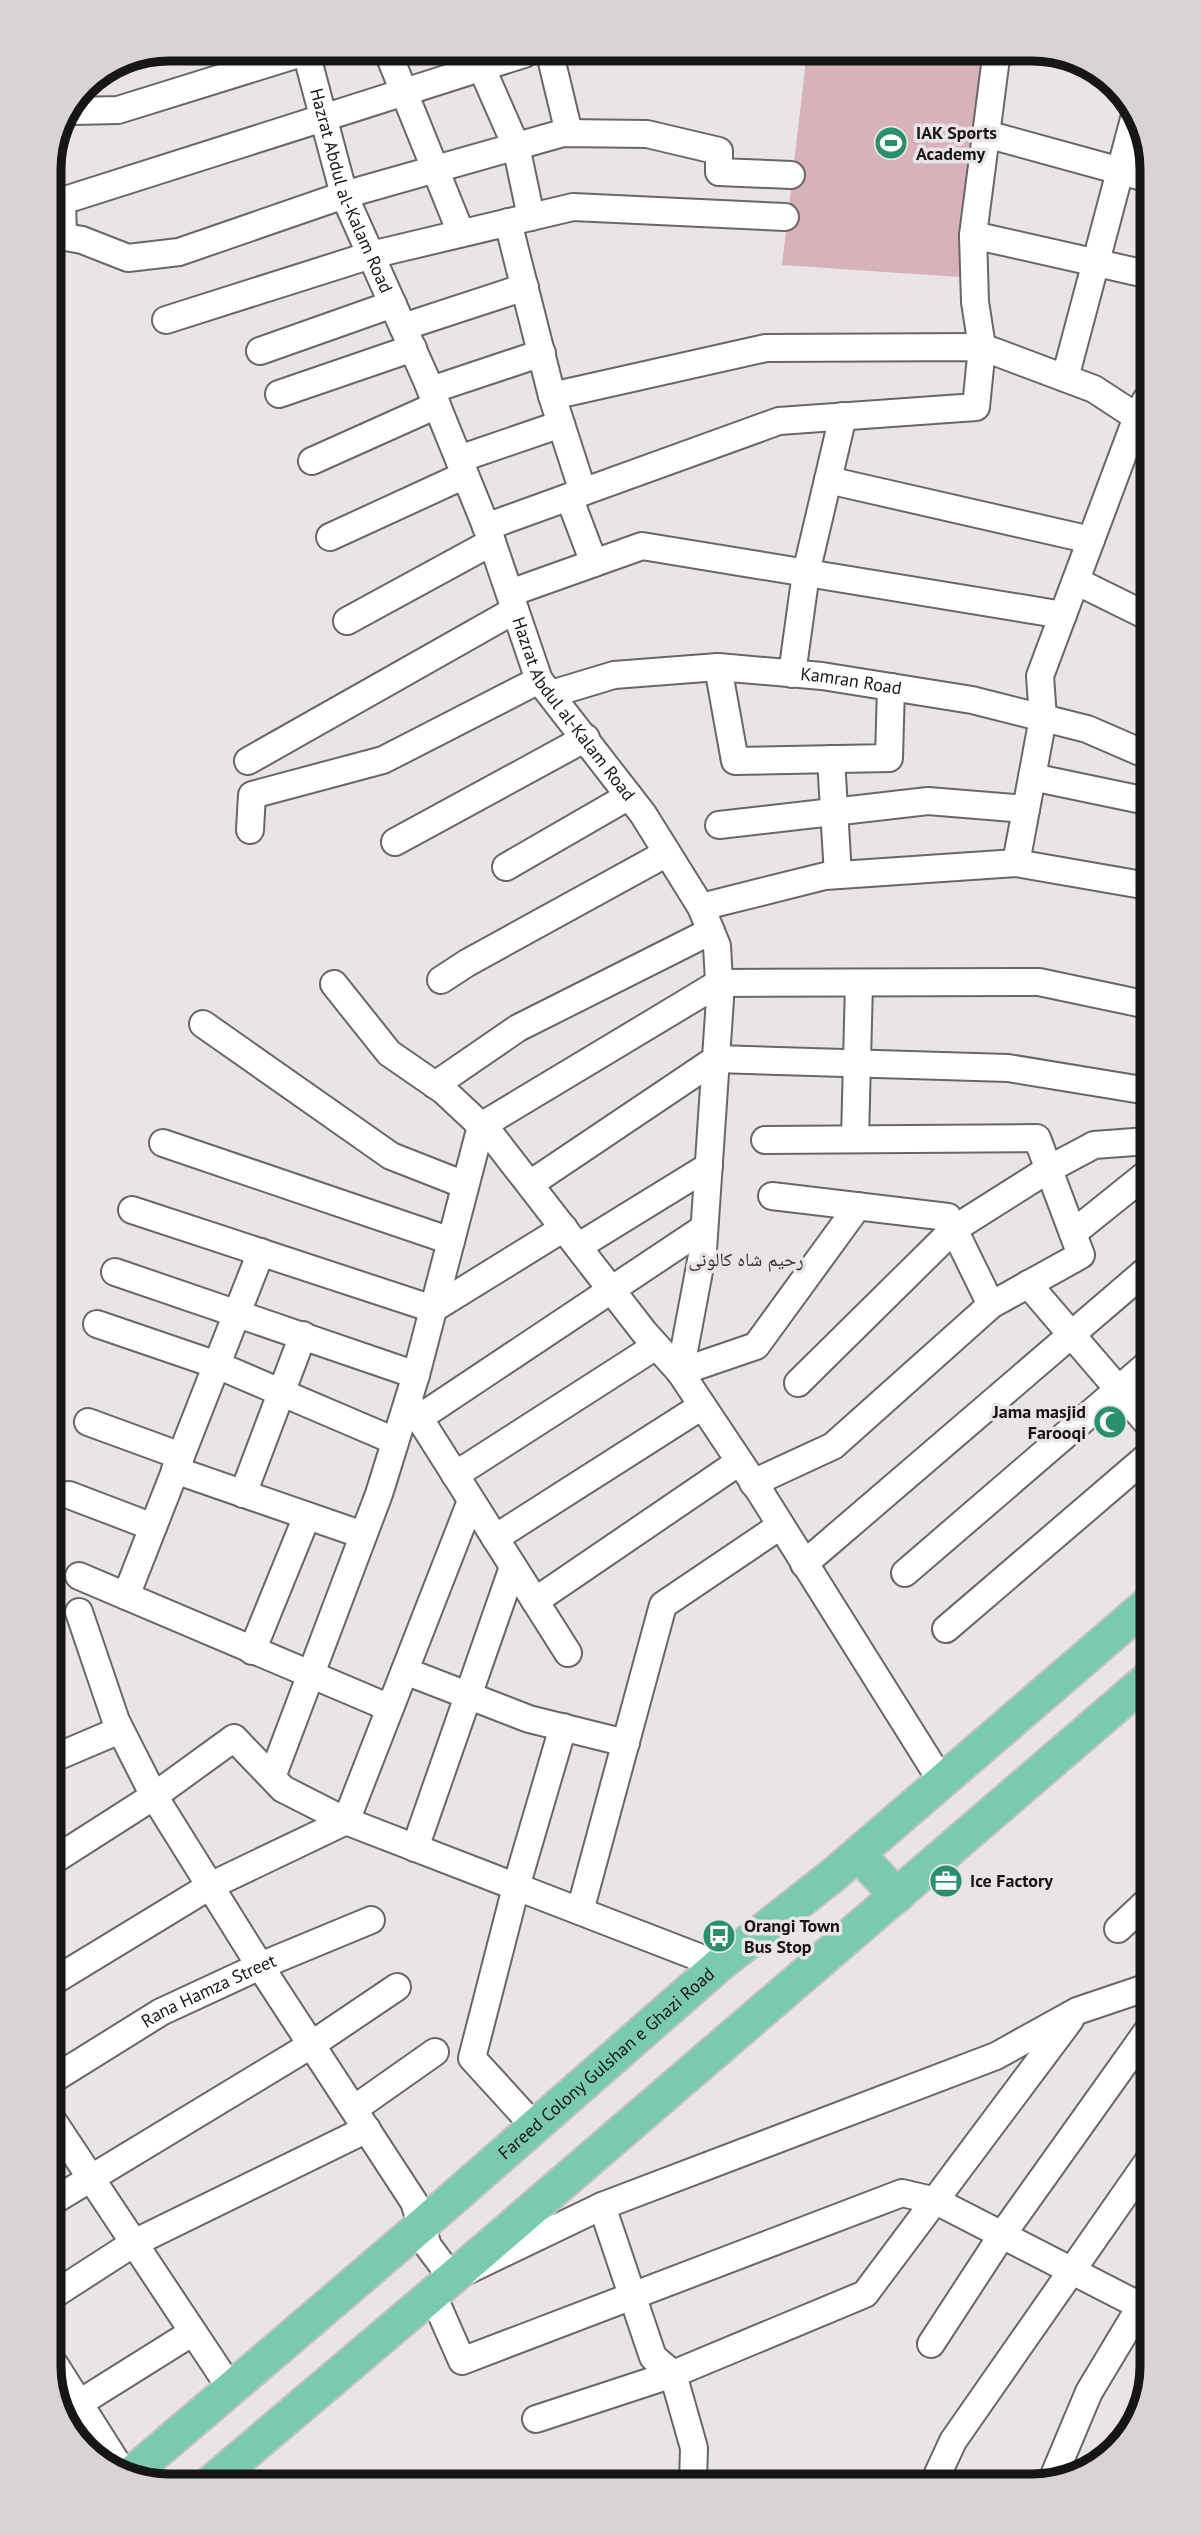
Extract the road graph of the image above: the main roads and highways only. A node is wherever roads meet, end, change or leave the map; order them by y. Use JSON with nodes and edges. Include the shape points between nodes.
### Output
{"nodes":[{"id":1,"x":1140,"y":1611,"type":"edge"},
{"id":2,"x":1140,"y":1686,"type":"edge"},
{"id":3,"x":858,"y":1854,"type":"junction"},
{"id":4,"x":897,"y":1896,"type":"junction"},
{"id":5,"x":137,"y":2469,"type":"edge"},
{"id":6,"x":221,"y":2474,"type":"edge"}],
"edges":[{"from":1,"to":3,"type":"main road","name":"Fareed Colony Gulshan e Ghazi Road"},
{"from":2,"to":4,"type":"main road"},
{"from":3,"to":4,"type":"main road"},
{"from":3,"to":5,"type":"main road","name":"Fareed Colony Gulshan e Ghazi Road","via":[[719,1965]]},
{"from":4,"to":6,"type":"main road"}]}
